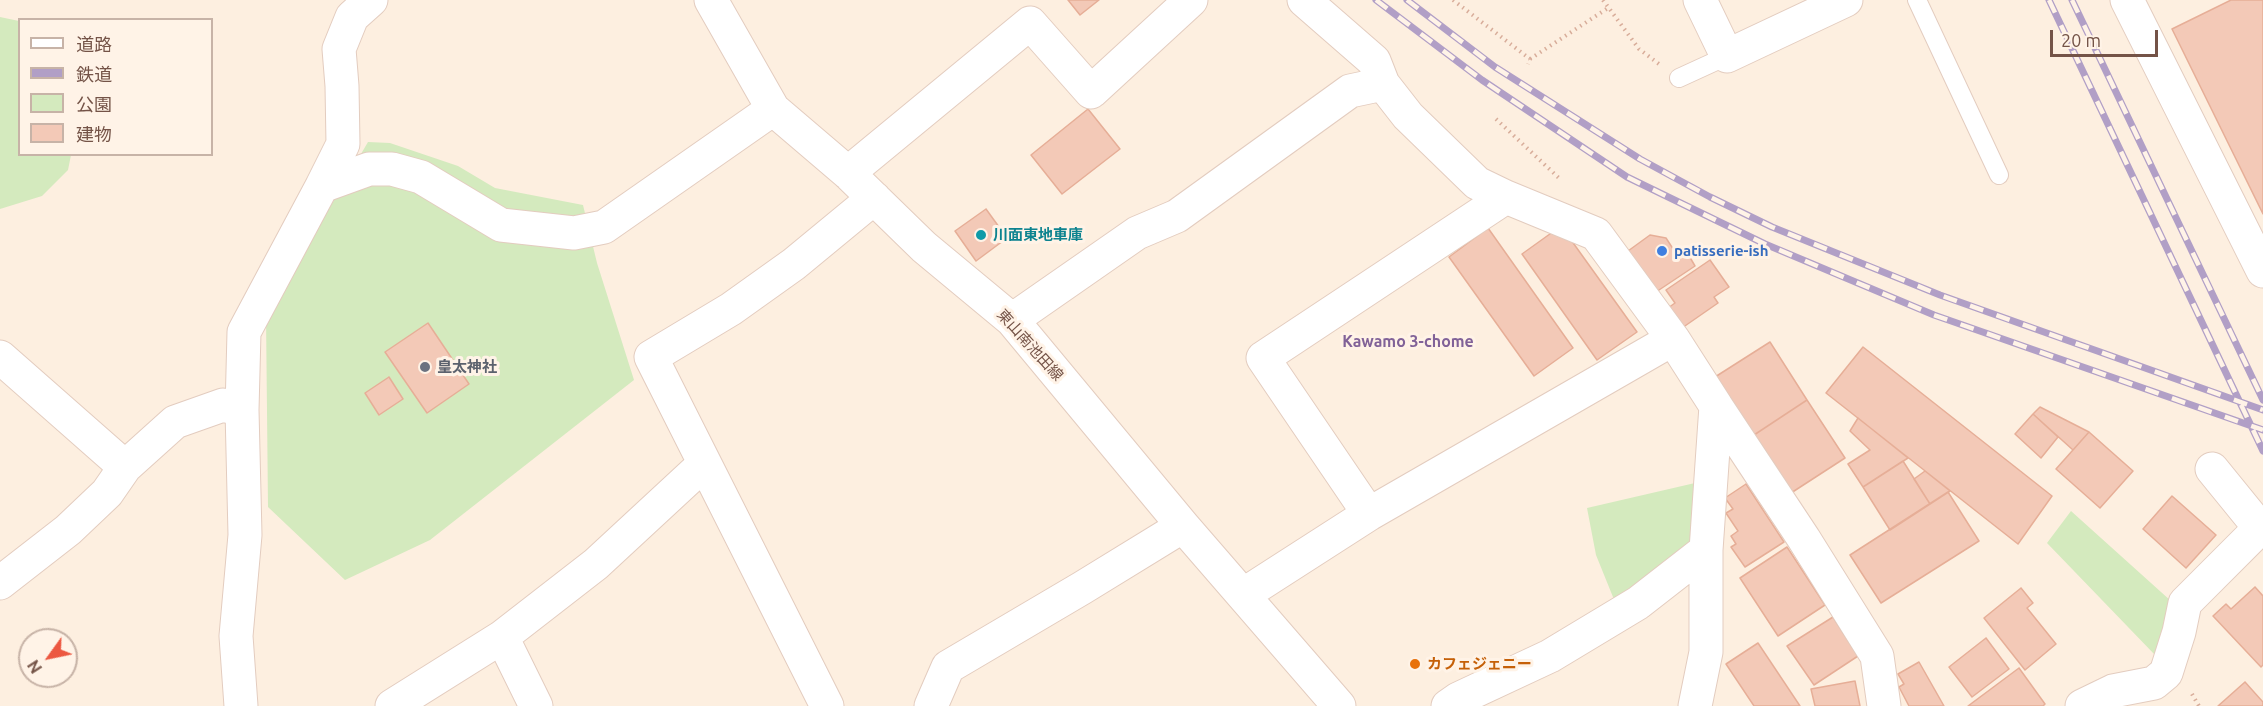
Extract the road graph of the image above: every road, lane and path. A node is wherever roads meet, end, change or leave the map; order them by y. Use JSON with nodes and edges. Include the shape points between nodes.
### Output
{"nodes":[{"id":1,"x":371,"y":0,"type":"edge"},
{"id":2,"x":711,"y":0,"type":"edge"},
{"id":3,"x":1191,"y":0,"type":"edge"},
{"id":4,"x":1304,"y":0,"type":"edge"},
{"id":5,"x":1453,"y":0,"type":"edge"},
{"id":6,"x":1603,"y":0,"type":"edge"},
{"id":7,"x":1700,"y":0,"type":"edge"},
{"id":8,"x":1846,"y":0,"type":"edge"},
{"id":9,"x":1917,"y":0,"type":"edge"},
{"id":10,"x":2139,"y":4,"type":"edge"},
{"id":11,"x":1608,"y":8,"type":"junction"},
{"id":12,"x":1727,"y":56,"type":"junction"},
{"id":13,"x":1530,"y":59,"type":"junction"},
{"id":14,"x":1527,"y":64,"type":"dead end"},
{"id":15,"x":1679,"y":78,"type":"joint"},
{"id":16,"x":1383,"y":84,"type":"junction"},
{"id":17,"x":773,"y":109,"type":"junction"},
{"id":18,"x":1496,"y":119,"type":"dead end"},
{"id":19,"x":848,"y":173,"type":"junction"},
{"id":20,"x":1999,"y":175,"type":"dead end"},
{"id":21,"x":322,"y":186,"type":"junction"},
{"id":22,"x":1568,"y":186,"type":"dead end"},
{"id":23,"x":1506,"y":197,"type":"junction"},
{"id":24,"x":874,"y":198,"type":"junction"},
{"id":25,"x":2263,"y":271,"type":"edge"},
{"id":26,"x":1012,"y":320,"type":"junction"},
{"id":27,"x":1673,"y":339,"type":"junction"},
{"id":28,"x":0,"y":357,"type":"edge"},
{"id":29,"x":1716,"y":406,"type":"junction"},
{"id":30,"x":242,"y":410,"type":"junction"},
{"id":31,"x":704,"y":464,"type":"junction"},
{"id":32,"x":125,"y":467,"type":"junction"},
{"id":33,"x":2212,"y":469,"type":"dead end"},
{"id":34,"x":1369,"y":514,"type":"junction"},
{"id":35,"x":1183,"y":526,"type":"junction"},
{"id":36,"x":1706,"y":550,"type":"junction"},
{"id":37,"x":0,"y":583,"type":"edge"},
{"id":38,"x":1243,"y":595,"type":"junction"},
{"id":39,"x":502,"y":637,"type":"junction"},
{"id":40,"x":241,"y":706,"type":"edge"},
{"id":41,"x":392,"y":706,"type":"edge"},
{"id":42,"x":536,"y":706,"type":"edge"},
{"id":43,"x":826,"y":706,"type":"edge"},
{"id":44,"x":932,"y":706,"type":"edge"},
{"id":45,"x":1339,"y":706,"type":"edge"},
{"id":46,"x":1448,"y":706,"type":"edge"},
{"id":47,"x":1695,"y":706,"type":"edge"},
{"id":48,"x":1884,"y":706,"type":"edge"},
{"id":49,"x":2082,"y":706,"type":"edge"}],
"edges":[{"from":1,"to":21,"type":"street","via":[[352,16],[339,49],[342,144]]},
{"from":2,"to":17,"type":"street","name":"東山南池田線"},
{"from":3,"to":19,"type":"street","via":[[1091,92],[1030,23]]},
{"from":4,"to":16,"type":"street","via":[[1374,61]]},
{"from":5,"to":13,"type":"path"},
{"from":6,"to":11,"type":"path"},
{"from":7,"to":12,"type":"street"},
{"from":8,"to":12,"type":"street"},
{"from":9,"to":20,"type":"lane"},
{"from":10,"to":25,"type":"street"},
{"from":11,"to":13,"type":"path"},
{"from":11,"to":15,"type":"path","via":[[1639,50]]},
{"from":12,"to":15,"type":"lane"},
{"from":13,"to":14,"type":"path"},
{"from":16,"to":23,"type":"street","via":[[1408,116],[1477,183]]},
{"from":16,"to":26,"type":"street","via":[[1350,91],[1177,216],[1137,233]]},
{"from":17,"to":19,"type":"street","name":"東山南池田線"},
{"from":17,"to":21,"type":"street","via":[[604,227],[574,233],[501,225],[422,177],[392,169],[369,169]]},
{"from":18,"to":22,"type":"path"},
{"from":19,"to":24,"type":"street","name":"東山南池田線"},
{"from":21,"to":30,"type":"street","via":[[244,332]]},
{"from":23,"to":27,"type":"street","via":[[1596,234]]},
{"from":23,"to":34,"type":"street","via":[[1263,358]]},
{"from":24,"to":26,"type":"street","name":"東山南池田線"},
{"from":24,"to":31,"type":"street","via":[[794,264],[731,309],[651,357]]},
{"from":26,"to":35,"type":"street","name":"東山南池田線"},
{"from":27,"to":29,"type":"street"},
{"from":27,"to":34,"type":"street"},
{"from":28,"to":32,"type":"street"},
{"from":29,"to":36,"type":"street"},
{"from":29,"to":48,"type":"street","via":[[1876,656]]},
{"from":30,"to":32,"type":"street","via":[[223,405],[175,422]]},
{"from":30,"to":40,"type":"street","via":[[245,535],[236,636]]},
{"from":31,"to":39,"type":"street","via":[[597,564]]},
{"from":31,"to":43,"type":"street"},
{"from":32,"to":37,"type":"street","via":[[107,493],[68,530]]},
{"from":33,"to":49,"type":"street","via":[[2260,528],[2185,603],[2166,673],[2154,682],[2114,691]]},
{"from":34,"to":38,"type":"street"},
{"from":35,"to":38,"type":"street","name":"東山南池田線"},
{"from":35,"to":44,"type":"street","via":[[948,667]]},
{"from":36,"to":46,"type":"street","via":[[1638,603],[1550,656]]},
{"from":36,"to":47,"type":"street","via":[[1706,652]]},
{"from":38,"to":45,"type":"street","name":"東山南池田線"},
{"from":39,"to":41,"type":"street"},
{"from":39,"to":42,"type":"street"}]}
